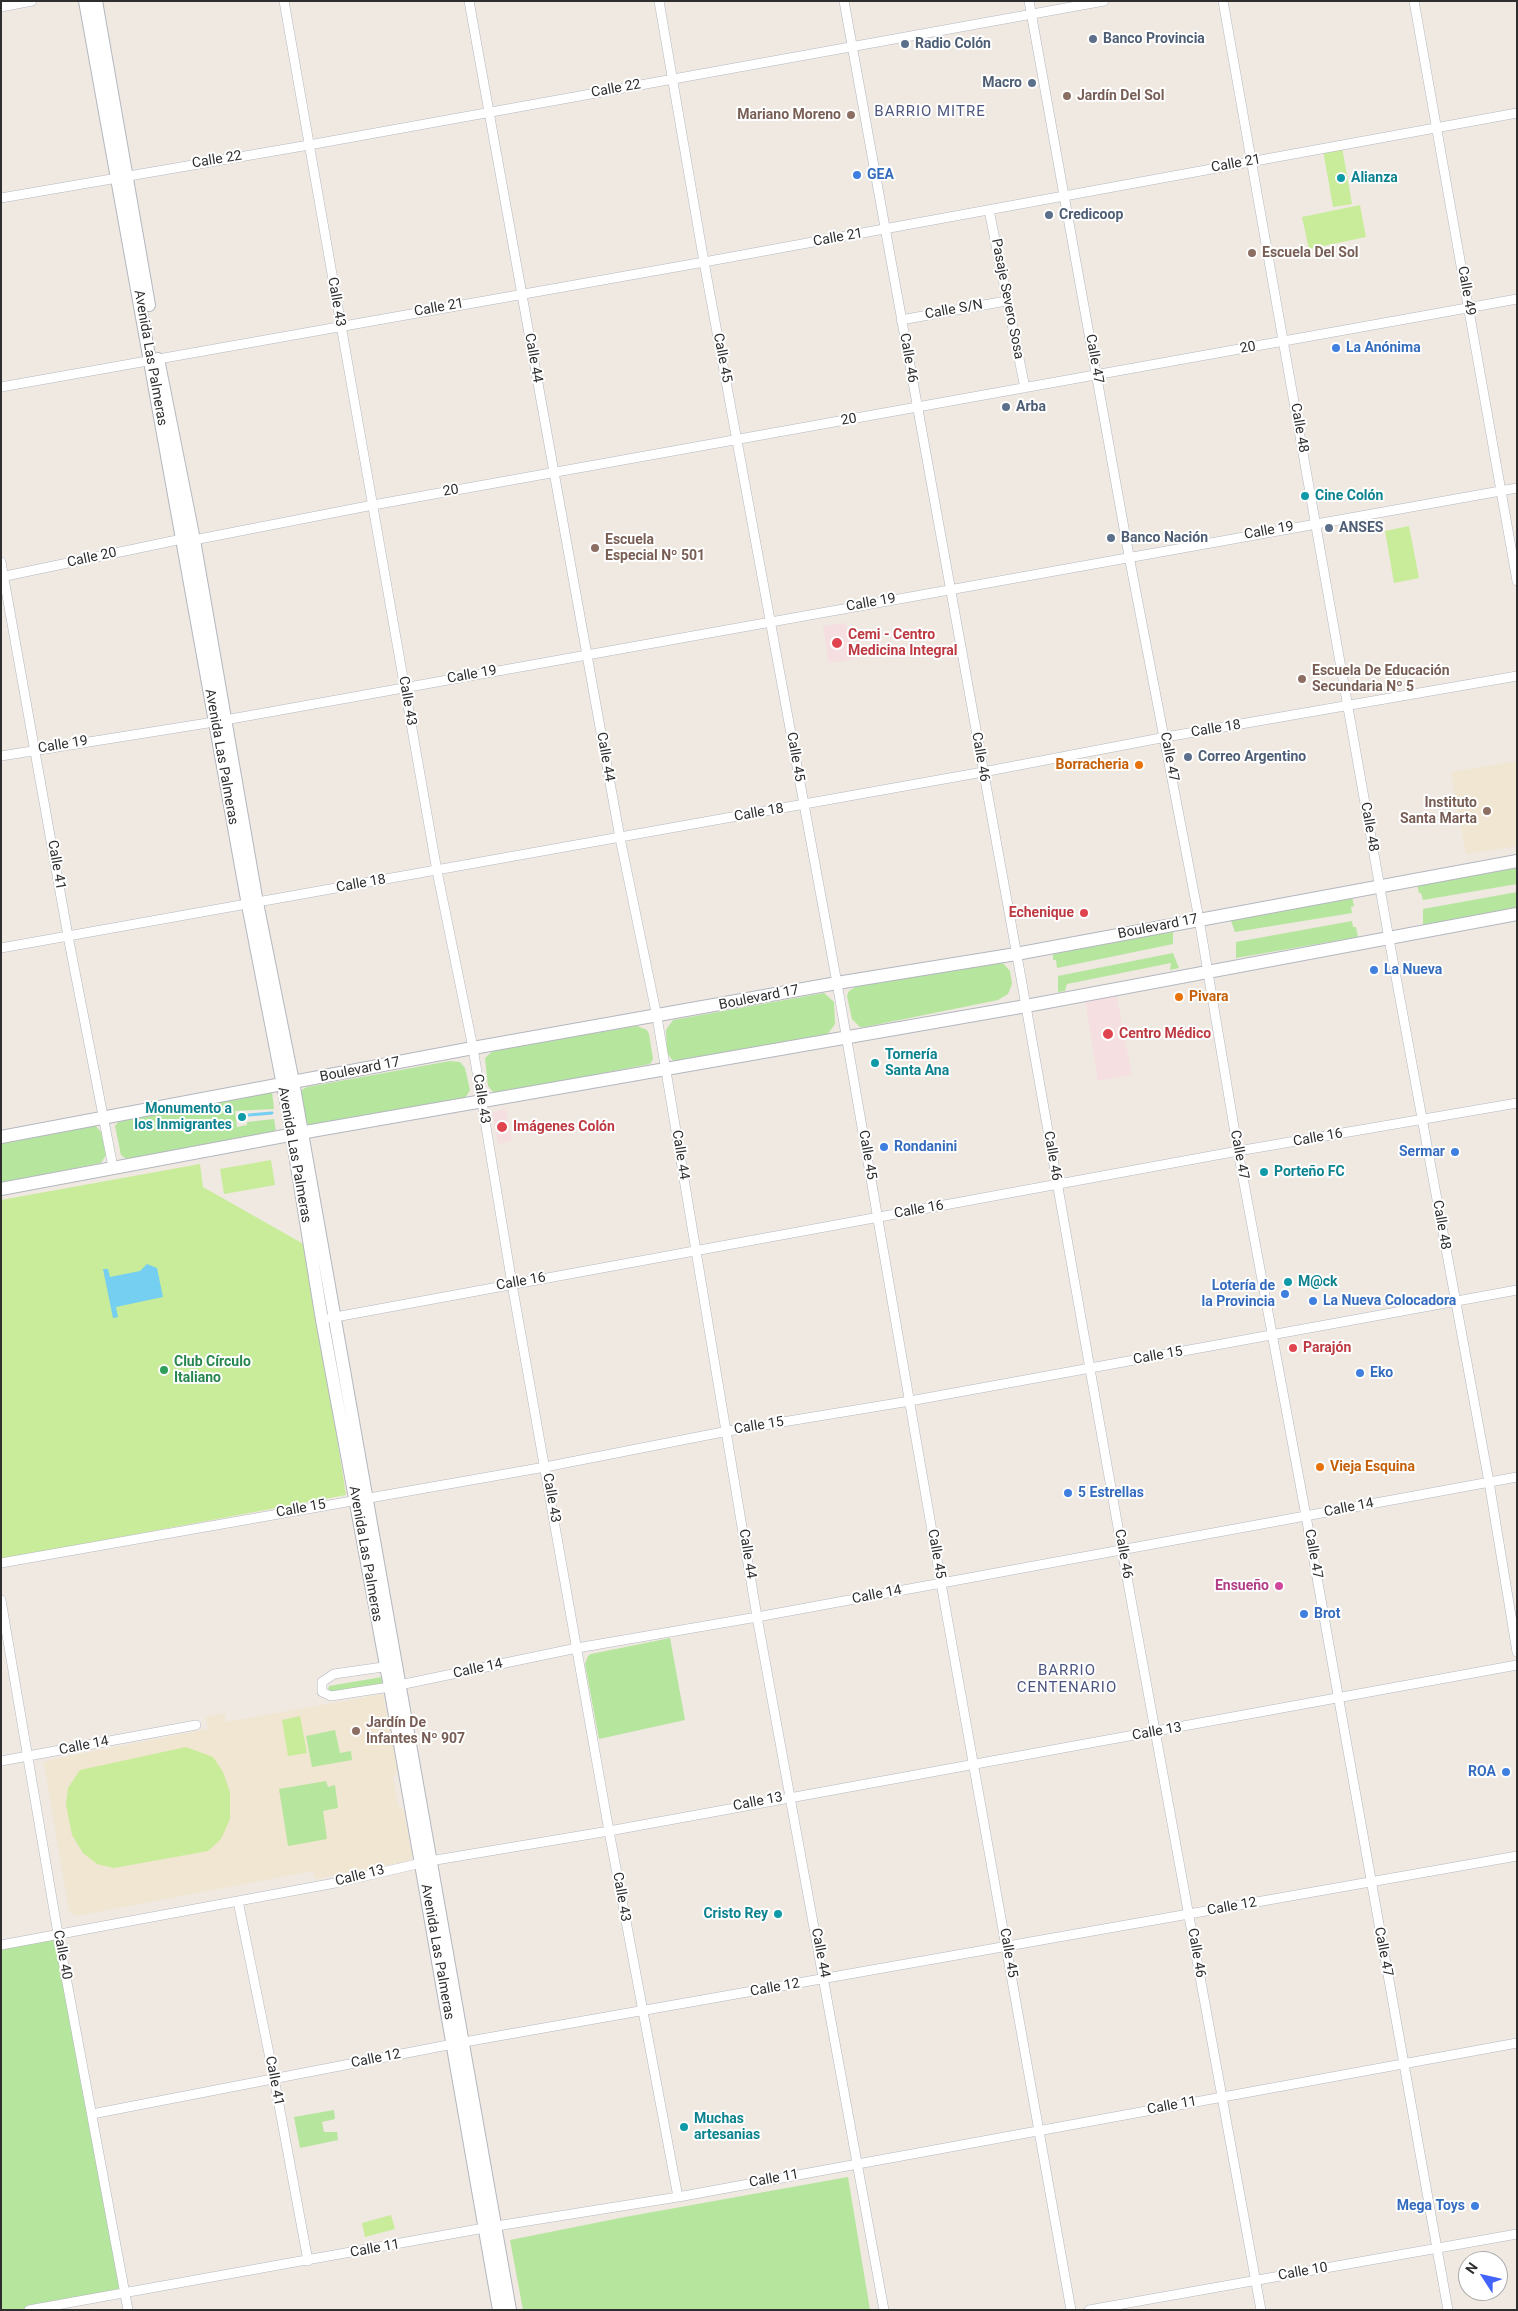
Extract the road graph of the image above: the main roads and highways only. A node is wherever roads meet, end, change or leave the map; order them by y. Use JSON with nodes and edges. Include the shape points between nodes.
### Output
{"nodes":[{"id":1,"x":85,"y":1,"type":"edge"},
{"id":2,"x":96,"y":1,"type":"edge"},
{"id":3,"x":122,"y":175,"type":"junction"},
{"id":4,"x":1517,"y":861,"type":"edge"},
{"id":5,"x":1517,"y":914,"type":"edge"},
{"id":6,"x":287,"y":1083,"type":"junction"},
{"id":7,"x":296,"y":1134,"type":"junction"},
{"id":8,"x":1,"y":1137,"type":"edge"},
{"id":9,"x":1,"y":1188,"type":"edge"},
{"id":10,"x":490,"y":2228,"type":"junction"},
{"id":11,"x":499,"y":2310,"type":"edge"},
{"id":12,"x":510,"y":2310,"type":"edge"}],
"edges":[{"from":1,"to":3,"type":"main road","name":"Avenida Las Palmeras"},
{"from":2,"to":3,"type":"main road","name":"Avenida Las Palmeras"},
{"from":3,"to":6,"type":"main road","name":"Avenida Las Palmeras"},
{"from":4,"to":6,"type":"main road","name":"Boulevard 17","via":[[1016,954],[837,983]]},
{"from":5,"to":7,"type":"main road","via":[[1026,1006]]},
{"from":6,"to":7,"type":"main road","name":"Avenida Las Palmeras"},
{"from":6,"to":8,"type":"main road","name":"Boulevard 17"},
{"from":7,"to":9,"type":"main road"},
{"from":7,"to":10,"type":"main road","name":"Avenida Las Palmeras"},
{"from":10,"to":11,"type":"main road","name":"Avenida Las Palmeras"},
{"from":10,"to":12,"type":"main road","name":"Avenida Las Palmeras"}]}
